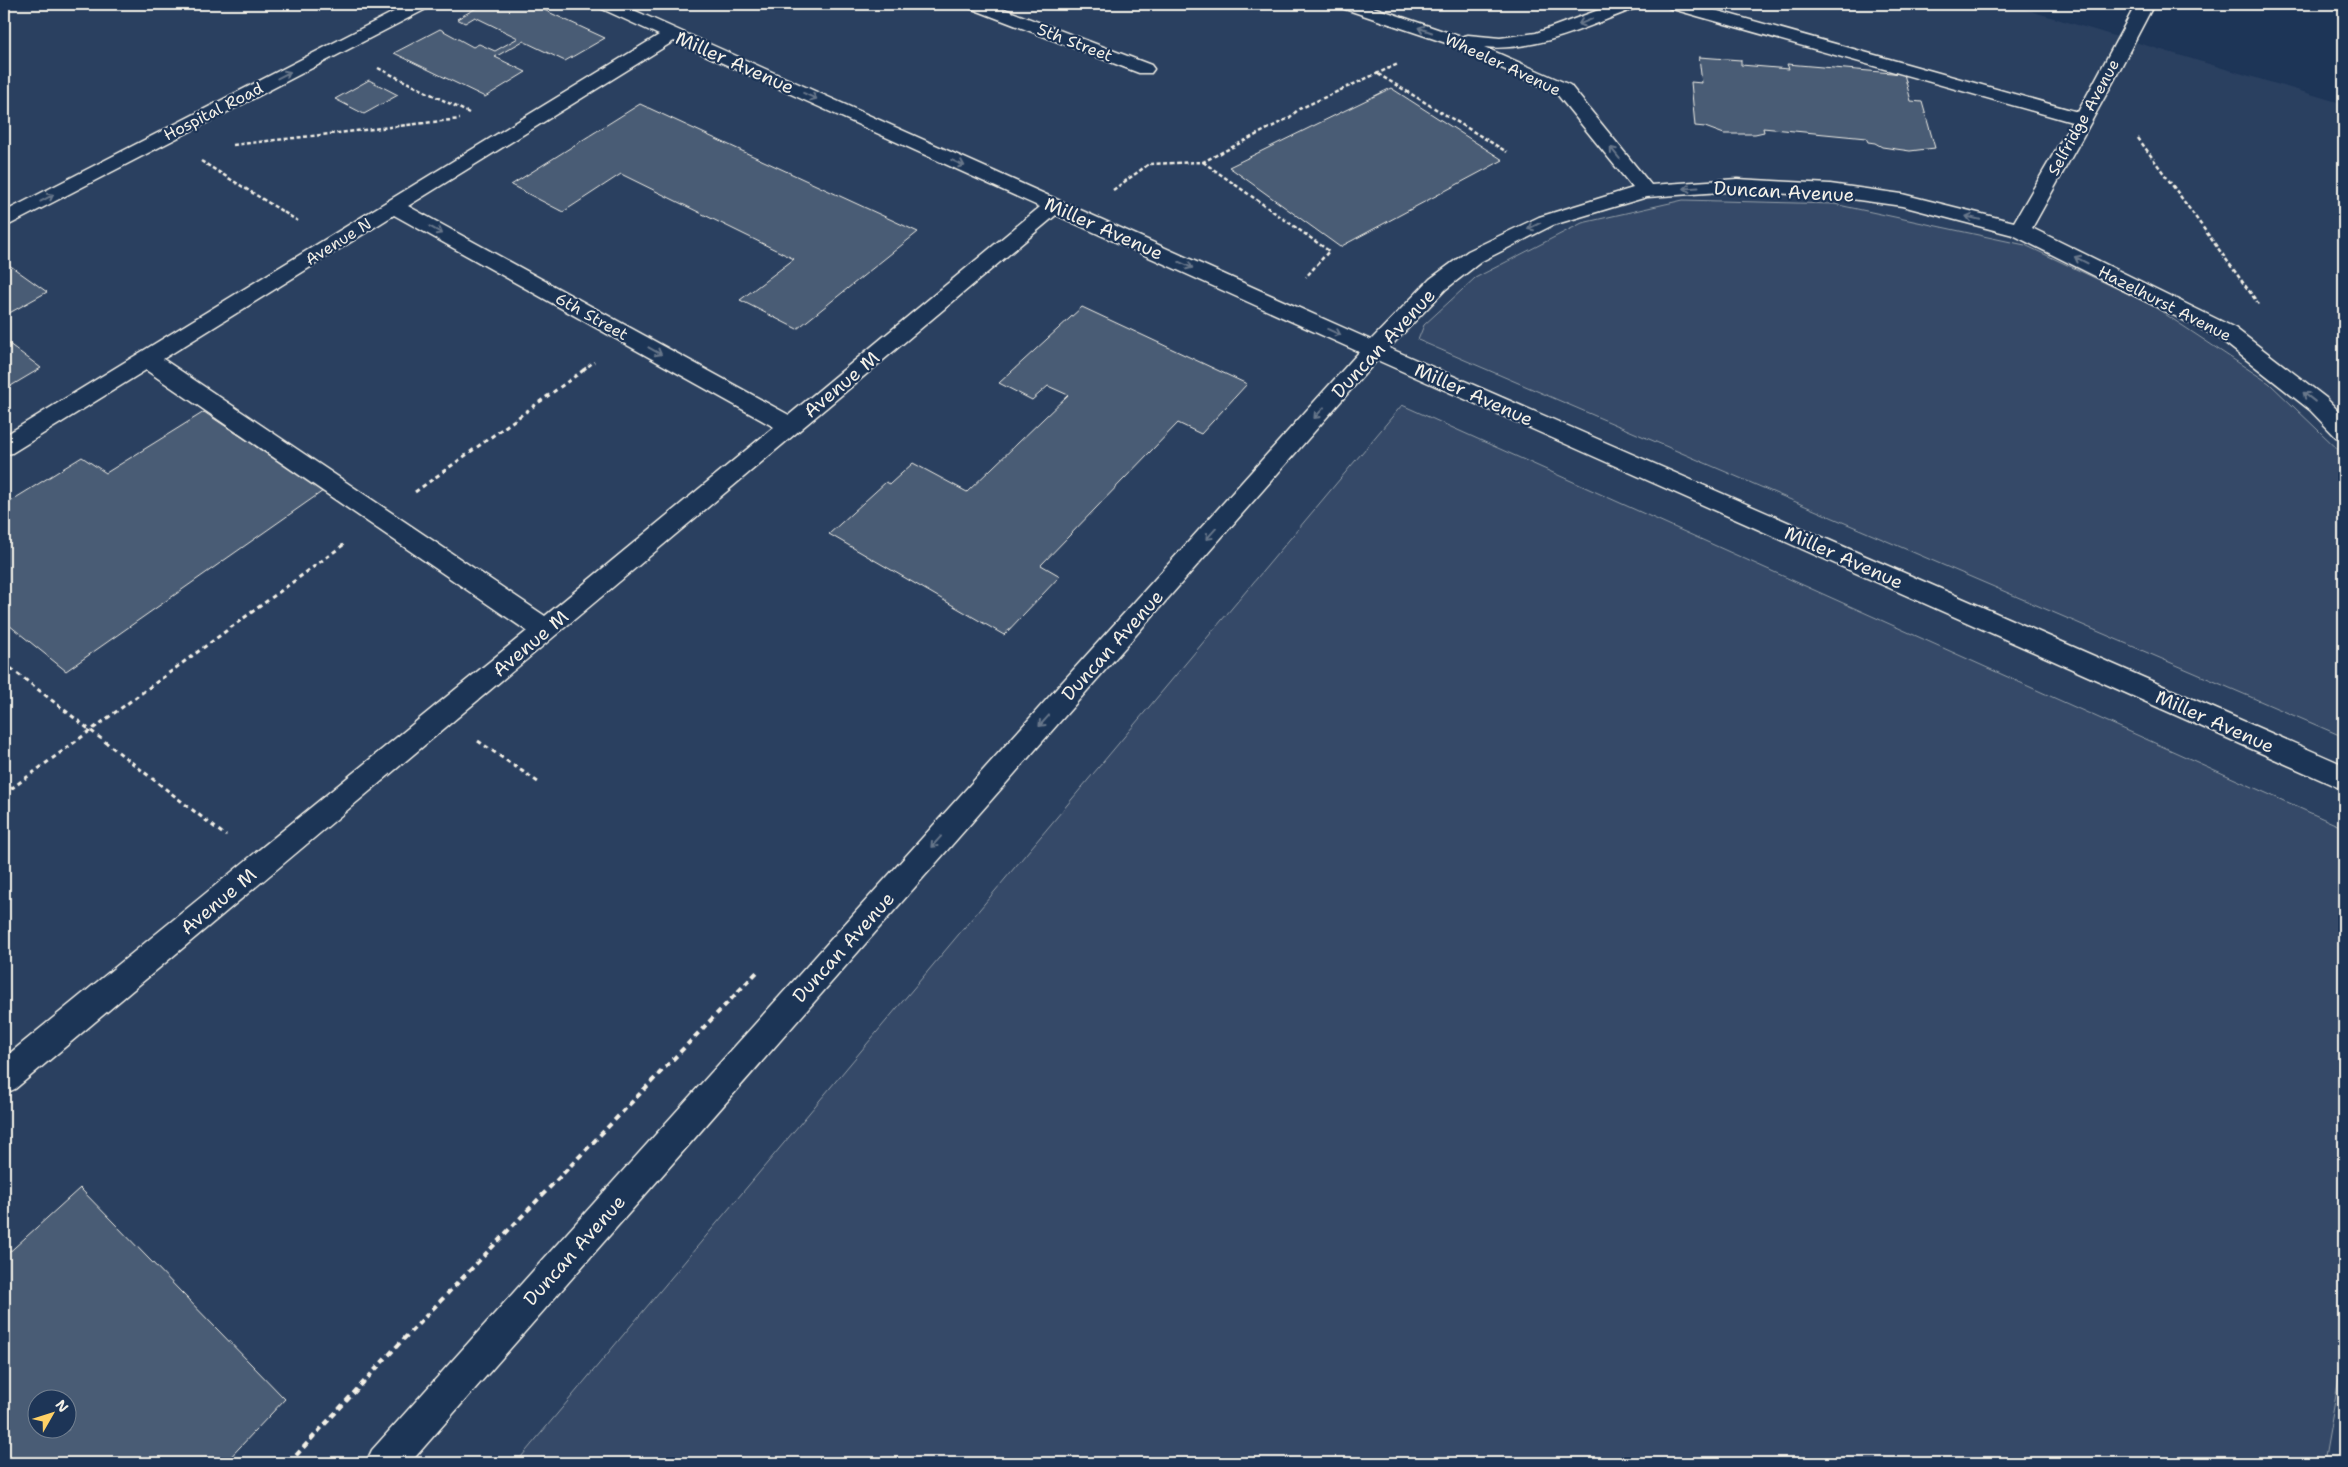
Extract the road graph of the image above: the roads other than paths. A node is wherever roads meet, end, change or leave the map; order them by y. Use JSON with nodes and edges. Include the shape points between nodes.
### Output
{"nodes":[{"id":1,"x":422,"y":4,"type":"edge"},
{"id":2,"x":606,"y":4,"type":"edge"},
{"id":3,"x":976,"y":4,"type":"edge"},
{"id":4,"x":1348,"y":4,"type":"edge"},
{"id":5,"x":1630,"y":4,"type":"edge"},
{"id":6,"x":1675,"y":4,"type":"edge"},
{"id":7,"x":2145,"y":4,"type":"edge"},
{"id":8,"x":673,"y":34,"type":"junction"},
{"id":9,"x":1452,"y":39,"type":"junction"},
{"id":10,"x":1145,"y":69,"type":"dead end"},
{"id":11,"x":2083,"y":119,"type":"junction"},
{"id":12,"x":1646,"y":191,"type":"junction"},
{"id":13,"x":1054,"y":206,"type":"junction"},
{"id":14,"x":394,"y":207,"type":"junction"},
{"id":15,"x":4,"y":220,"type":"edge"},
{"id":16,"x":2020,"y":230,"type":"junction"},
{"id":17,"x":1374,"y":350,"type":"junction"},
{"id":18,"x":146,"y":359,"type":"junction"},
{"id":19,"x":790,"y":426,"type":"junction"},
{"id":20,"x":2344,"y":431,"type":"edge"},
{"id":21,"x":4,"y":447,"type":"edge"},
{"id":22,"x":546,"y":630,"type":"junction"},
{"id":23,"x":2344,"y":778,"type":"edge"},
{"id":24,"x":4,"y":1078,"type":"edge"},
{"id":25,"x":384,"y":1463,"type":"edge"}],
"edges":[{"from":15,"to":1,"type":"street","name":"Hospital Road","one_way":true},
{"from":2,"to":8,"type":"street","name":"Miller Avenue"},
{"from":3,"to":10,"type":"street","name":"5th Street"},
{"from":9,"to":4,"type":"street","name":"Wheeler Avenue","one_way":true},
{"from":5,"to":9,"type":"street","one_way":true,"via":[[1528,41],[1500,43]]},
{"from":6,"to":11,"type":"street"},
{"from":7,"to":11,"type":"street","name":"Selfridge Avenue"},
{"from":8,"to":13,"type":"street","name":"Miller Avenue","one_way":true},
{"from":8,"to":14,"type":"street","name":"Avenue N"},
{"from":12,"to":9,"type":"street","name":"Wheeler Avenue","one_way":true,"via":[[1563,89]]},
{"from":11,"to":16,"type":"street","name":"Selfridge Avenue"},
{"from":16,"to":12,"type":"street","name":"Duncan Avenue","one_way":true,"via":[[1902,200],[1830,190],[1737,185]]},
{"from":12,"to":17,"type":"street","name":"Duncan Avenue","one_way":true,"via":[[1546,220],[1475,256],[1438,284]]},
{"from":13,"to":17,"type":"street","name":"Miller Avenue","one_way":true},
{"from":13,"to":19,"type":"street","name":"Avenue M"},
{"from":14,"to":18,"type":"street","name":"Avenue N"},
{"from":14,"to":19,"type":"street","name":"6th Street","one_way":true},
{"from":20,"to":16,"type":"street","name":"Hazelhurst Avenue","one_way":true,"via":[[2318,404],[2227,333]]},
{"from":17,"to":23,"type":"street","name":"Miller Avenue"},
{"from":17,"to":25,"type":"street","name":"Duncan Avenue","one_way":true},
{"from":18,"to":21,"type":"street","name":"Avenue N"},
{"from":18,"to":22,"type":"street"},
{"from":19,"to":22,"type":"street","name":"Avenue M"},
{"from":22,"to":24,"type":"street","name":"Avenue M"}]}
